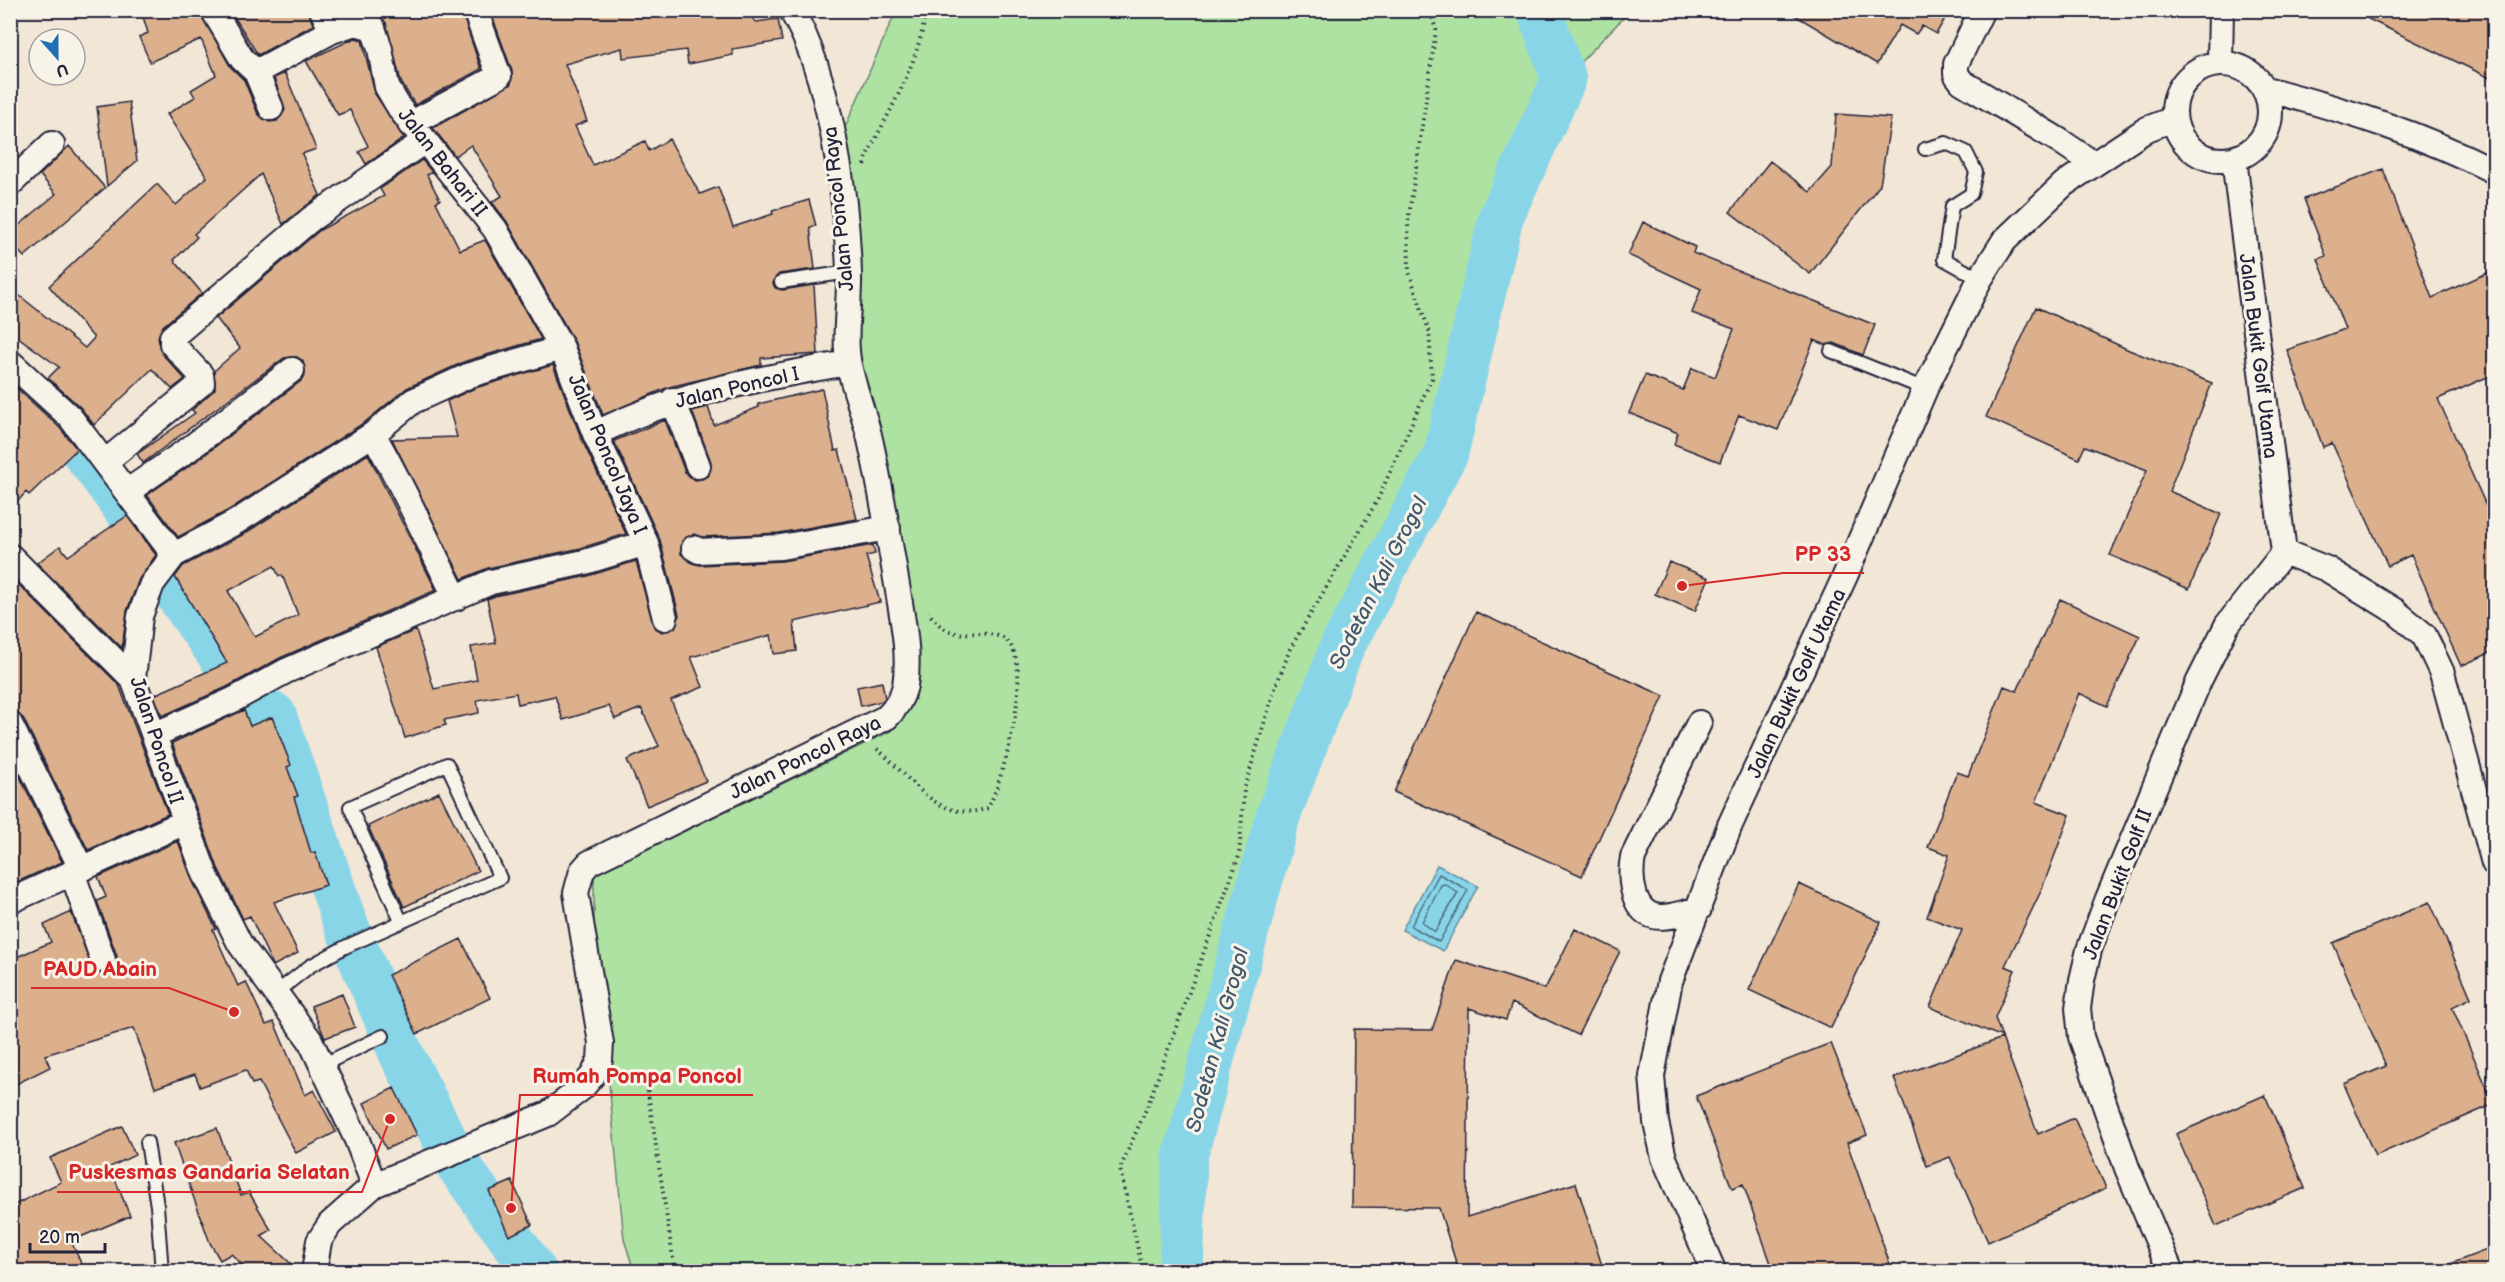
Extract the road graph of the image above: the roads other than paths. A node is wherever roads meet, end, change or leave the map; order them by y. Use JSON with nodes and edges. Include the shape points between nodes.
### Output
{"nodes":[{"id":1,"x":213,"y":10,"type":"edge"},
{"id":2,"x":475,"y":10,"type":"edge"},
{"id":3,"x":790,"y":10,"type":"edge"},
{"id":4,"x":1982,"y":10,"type":"edge"},
{"id":5,"x":2221,"y":10,"type":"edge"},
{"id":6,"x":327,"y":21,"type":"edge"},
{"id":7,"x":2220,"y":62,"type":"junction"},
{"id":8,"x":256,"y":72,"type":"junction"},
{"id":9,"x":2266,"y":89,"type":"junction"},
{"id":10,"x":271,"y":108,"type":"dead end"},
{"id":11,"x":2173,"y":119,"type":"junction"},
{"id":12,"x":416,"y":133,"type":"junction"},
{"id":13,"x":52,"y":144,"type":"dead end"},
{"id":14,"x":1925,"y":149,"type":"dead end"},
{"id":15,"x":2234,"y":159,"type":"junction"},
{"id":16,"x":2094,"y":164,"type":"junction"},
{"id":17,"x":2494,"y":171,"type":"edge"},
{"id":18,"x":10,"y":184,"type":"edge"},
{"id":19,"x":849,"y":273,"type":"junction"},
{"id":20,"x":1980,"y":279,"type":"junction"},
{"id":21,"x":781,"y":282,"type":"dead end"},
{"id":22,"x":562,"y":348,"type":"junction"},
{"id":23,"x":1831,"y":351,"type":"dead end"},
{"id":24,"x":10,"y":362,"type":"edge"},
{"id":25,"x":848,"y":363,"type":"junction"},
{"id":26,"x":292,"y":370,"type":"dead end"},
{"id":27,"x":1925,"y":389,"type":"junction"},
{"id":28,"x":673,"y":400,"type":"junction"},
{"id":29,"x":374,"y":434,"type":"junction"},
{"id":30,"x":595,"y":434,"type":"junction"},
{"id":31,"x":105,"y":462,"type":"junction"},
{"id":32,"x":698,"y":466,"type":"dead end"},
{"id":33,"x":128,"y":491,"type":"junction"},
{"id":34,"x":888,"y":528,"type":"junction"},
{"id":35,"x":646,"y":543,"type":"junction"},
{"id":36,"x":694,"y":548,"type":"dead end"},
{"id":37,"x":2284,"y":552,"type":"junction"},
{"id":38,"x":10,"y":556,"type":"edge"},
{"id":39,"x":167,"y":564,"type":"junction"},
{"id":40,"x":456,"y":598,"type":"junction"},
{"id":41,"x":665,"y":618,"type":"dead end"},
{"id":42,"x":133,"y":679,"type":"junction"},
{"id":43,"x":1699,"y":723,"type":"dead end"},
{"id":44,"x":10,"y":724,"type":"edge"},
{"id":45,"x":154,"y":735,"type":"junction"},
{"id":46,"x":184,"y":822,"type":"junction"},
{"id":47,"x":2494,"y":863,"type":"edge"},
{"id":48,"x":76,"y":870,"type":"junction"},
{"id":49,"x":10,"y":901,"type":"edge"},
{"id":50,"x":1699,"y":909,"type":"junction"},
{"id":51,"x":401,"y":921,"type":"junction"},
{"id":52,"x":103,"y":960,"type":"dead end"},
{"id":53,"x":277,"y":992,"type":"junction"},
{"id":54,"x":383,"y":1036,"type":"dead end"},
{"id":55,"x":322,"y":1065,"type":"junction"},
{"id":56,"x":147,"y":1142,"type":"dead end"},
{"id":57,"x":374,"y":1185,"type":"junction"},
{"id":58,"x":162,"y":1272,"type":"edge"},
{"id":59,"x":314,"y":1272,"type":"edge"},
{"id":60,"x":1714,"y":1272,"type":"edge"},
{"id":61,"x":2171,"y":1272,"type":"edge"}],
"edges":[{"from":1,"to":8,"type":"street","via":[[242,59]]},
{"from":2,"to":12,"type":"street","via":[[499,76]]},
{"from":3,"to":19,"type":"street","name":"Jalan Poncol Raya","via":[[808,41],[826,106],[838,169]]},
{"from":4,"to":16,"type":"street","via":[[1956,64],[1956,74],[1962,82]]},
{"from":5,"to":7,"type":"street"},
{"from":6,"to":8,"type":"street"},
{"from":6,"to":12,"type":"street","name":"Jalan Bahari II","via":[[373,28],[387,87]]},
{"from":7,"to":9,"type":"street","via":[[2247,69]]},
{"from":7,"to":11,"type":"street","via":[[2194,71],[2177,92]]},
{"from":8,"to":10,"type":"street"},
{"from":9,"to":15,"type":"street","via":[[2271,118],[2259,144]]},
{"from":9,"to":17,"type":"street","via":[[2391,125]]},
{"from":11,"to":15,"type":"street","via":[[2180,138],[2195,152],[2213,160]]},
{"from":11,"to":16,"type":"street","name":"Jalan Bukit Golf Utama","via":[[2147,129]]},
{"from":12,"to":22,"type":"street","name":"Jalan Bahari II","via":[[495,229]]},
{"from":12,"to":31,"type":"street","via":[[172,337],[172,344],[201,375],[202,383]]},
{"from":13,"to":18,"type":"street"},
{"from":14,"to":20,"type":"lane","via":[[1946,143],[1966,152],[1976,172],[1971,194],[1952,206],[1944,259]]},
{"from":15,"to":37,"type":"street","name":"Jalan Bukit Golf Utama"},
{"from":16,"to":20,"type":"street","name":"Jalan Bukit Golf Utama","via":[[2064,184],[2004,241]]},
{"from":19,"to":21,"type":"lane"},
{"from":19,"to":25,"type":"street","name":"Jalan Poncol Raya"},
{"from":20,"to":27,"type":"street","name":"Jalan Bukit Golf Utama"},
{"from":22,"to":29,"type":"street","via":[[470,375],[413,401]]},
{"from":22,"to":30,"type":"street","name":"Jalan Poncol Jaya I"},
{"from":23,"to":27,"type":"lane"},
{"from":24,"to":31,"type":"street","via":[[70,417]]},
{"from":25,"to":28,"type":"street","name":"Jalan Poncol I","via":[[753,379]]},
{"from":25,"to":34,"type":"street","name":"Jalan Poncol Raya","via":[[869,435]]},
{"from":26,"to":33,"type":"street"},
{"from":27,"to":50,"type":"street","name":"Jalan Bukit Golf Utama","via":[[1845,576],[1730,825]]},
{"from":28,"to":30,"type":"street","name":"Jalan Poncol I"},
{"from":28,"to":32,"type":"street"},
{"from":29,"to":39,"type":"street"},
{"from":29,"to":40,"type":"street"},
{"from":30,"to":35,"type":"street","name":"Jalan Poncol Jaya I"},
{"from":31,"to":33,"type":"street"},
{"from":33,"to":39,"type":"street"},
{"from":34,"to":36,"type":"street","via":[[781,547]]},
{"from":34,"to":57,"type":"street","name":"Jalan Poncol Raya","via":[[907,663],[897,706],[887,717],[589,863],[577,881],[576,893],[602,1043],[600,1060],[582,1088],[548,1114]]},
{"from":35,"to":40,"type":"street","name":"Jalan Poncol Jaya I","via":[[585,562],[491,582]]},
{"from":35,"to":41,"type":"street"},
{"from":37,"to":47,"type":"street","via":[[2327,569],[2424,634],[2442,673]]},
{"from":37,"to":61,"type":"street","name":"Jalan Bukit Golf II","via":[[2227,625],[2199,681],[2107,901],[2082,980],[2078,1008],[2081,1037],[2127,1168]]},
{"from":38,"to":42,"type":"street"},
{"from":39,"to":42,"type":"street","name":"Jalan Poncol II","via":[[140,616]]},
{"from":40,"to":45,"type":"street","name":"Jalan Poncol Jaya I","via":[[286,671]]},
{"from":42,"to":45,"type":"street","name":"Jalan Poncol II"},
{"from":43,"to":50,"type":"street","via":[[1631,867],[1639,907],[1648,914],[1660,917]]},
{"from":44,"to":48,"type":"street"},
{"from":45,"to":46,"type":"street","name":"Jalan Poncol II"},
{"from":46,"to":48,"type":"street"},
{"from":46,"to":53,"type":"street","name":"Jalan Poncol II","via":[[231,929]]},
{"from":48,"to":49,"type":"street"},
{"from":48,"to":52,"type":"street"},
{"from":50,"to":60,"type":"street","name":"Jalan Bukit Golf Utama","via":[[1670,981],[1652,1076],[1664,1158]]},
{"from":51,"to":51,"type":"lane","via":[[350,807],[447,764],[500,878]]},
{"from":51,"to":53,"type":"lane","via":[[309,966]]},
{"from":53,"to":55,"type":"street","name":"Jalan Poncol II"},
{"from":54,"to":55,"type":"lane"},
{"from":55,"to":57,"type":"street","name":"Jalan Poncol II"},
{"from":56,"to":58,"type":"lane"},
{"from":57,"to":59,"type":"street","name":"Jalan Poncol Raya","via":[[330,1224],[319,1241]]}]}
